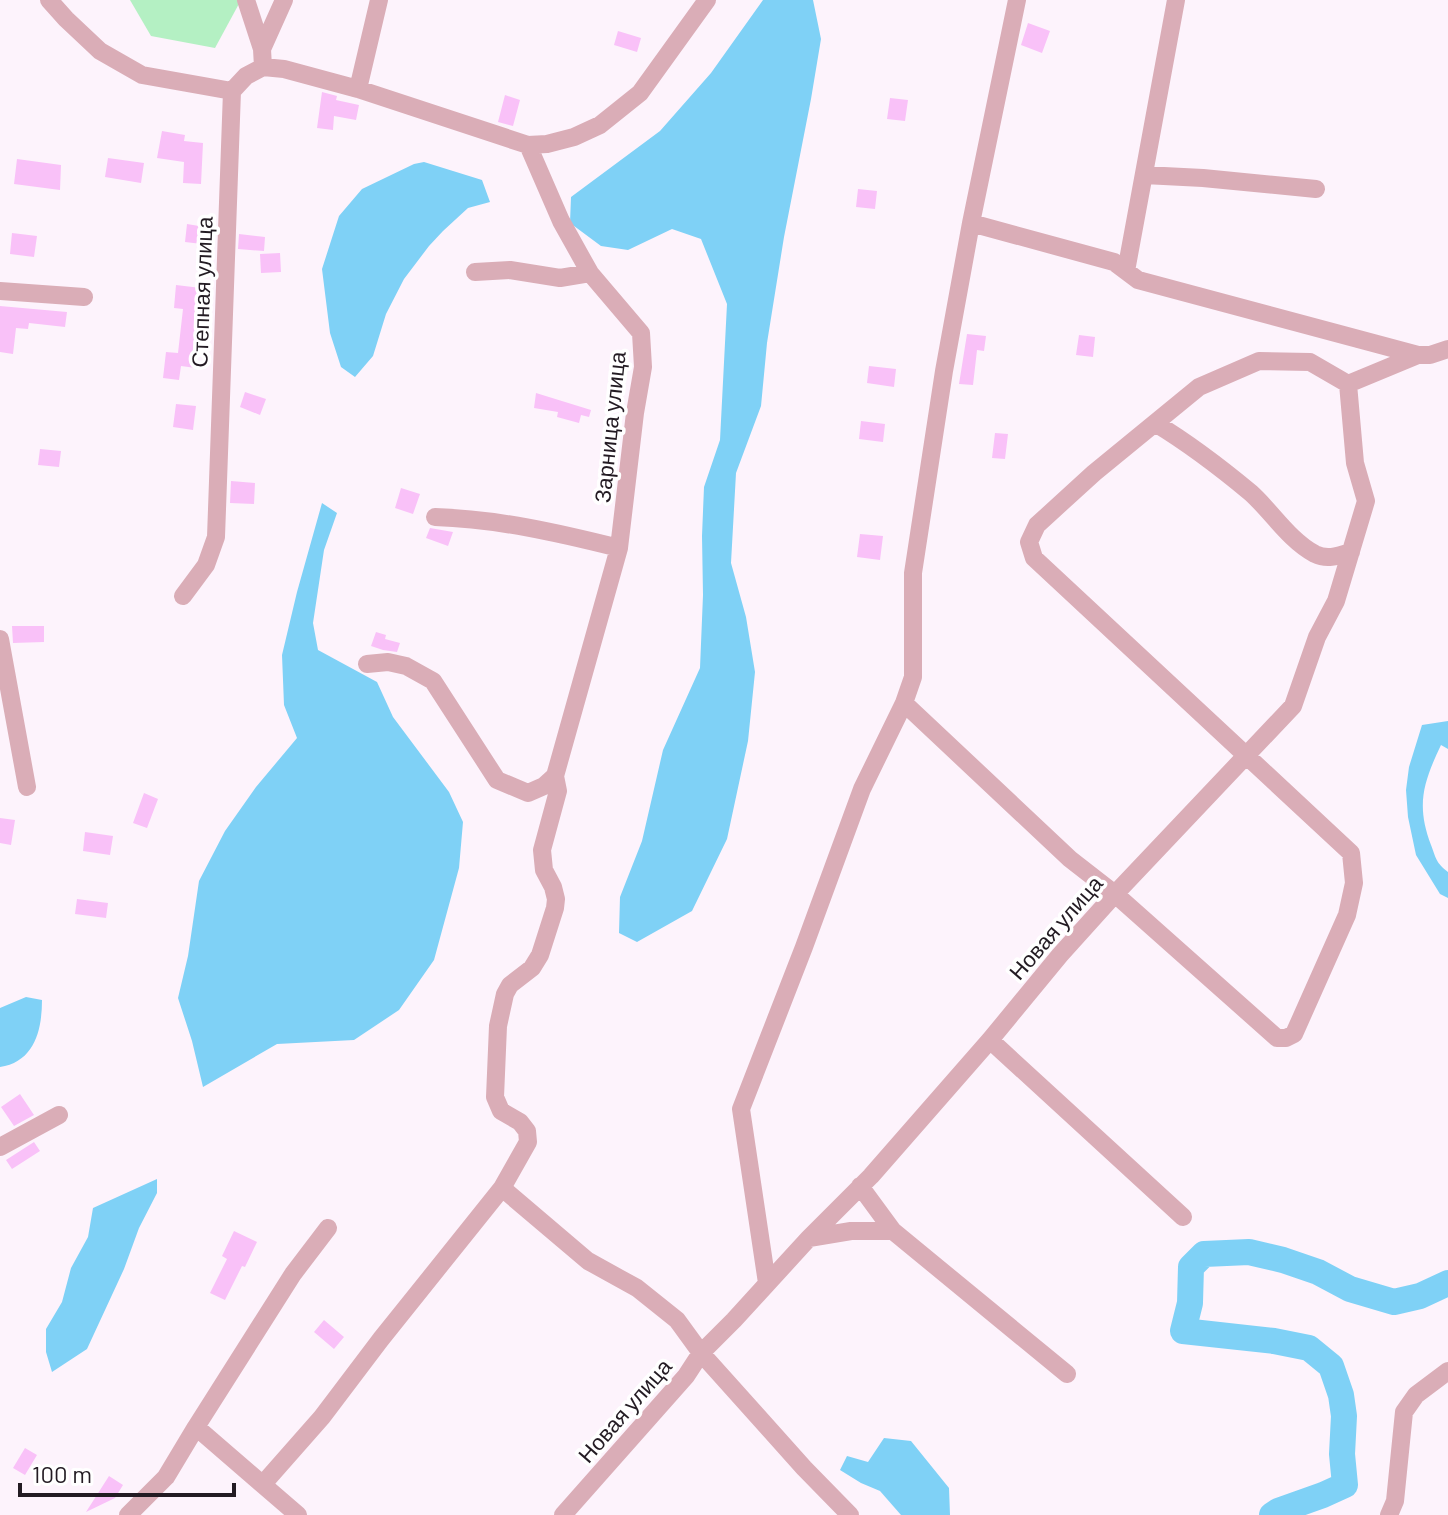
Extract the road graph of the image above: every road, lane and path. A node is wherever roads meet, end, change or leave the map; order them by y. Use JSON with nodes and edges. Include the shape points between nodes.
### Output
{"nodes":[{"id":1,"x":49,"y":0,"type":"edge"},
{"id":2,"x":246,"y":0,"type":"edge"},
{"id":3,"x":284,"y":0,"type":"edge"},
{"id":4,"x":379,"y":0,"type":"edge"},
{"id":5,"x":707,"y":0,"type":"edge"},
{"id":6,"x":1017,"y":0,"type":"edge"},
{"id":7,"x":1176,"y":0,"type":"edge"},
{"id":8,"x":262,"y":58,"type":"junction"},
{"id":9,"x":358,"y":89,"type":"junction"},
{"id":10,"x":232,"y":91,"type":"junction"},
{"id":11,"x":528,"y":145,"type":"junction"},
{"id":12,"x":1144,"y":175,"type":"junction"},
{"id":13,"x":1316,"y":189,"type":"dead end"},
{"id":14,"x":971,"y":223,"type":"junction"},
{"id":15,"x":1126,"y":271,"type":"junction"},
{"id":16,"x":475,"y":272,"type":"dead end"},
{"id":17,"x":590,"y":273,"type":"junction"},
{"id":18,"x":0,"y":291,"type":"edge"},
{"id":19,"x":84,"y":297,"type":"dead end"},
{"id":20,"x":1448,"y":349,"type":"edge"},
{"id":21,"x":1418,"y":355,"type":"junction"},
{"id":22,"x":1348,"y":384,"type":"junction"},
{"id":23,"x":1155,"y":423,"type":"junction"},
{"id":24,"x":435,"y":517,"type":"dead end"},
{"id":25,"x":619,"y":548,"type":"junction"},
{"id":26,"x":1351,"y":552,"type":"junction"},
{"id":27,"x":183,"y":596,"type":"dead end"},
{"id":28,"x":0,"y":639,"type":"edge"},
{"id":29,"x":367,"y":664,"type":"dead end"},
{"id":30,"x":904,"y":703,"type":"junction"},
{"id":31,"x":1245,"y":756,"type":"junction"},
{"id":32,"x":555,"y":776,"type":"junction"},
{"id":33,"x":27,"y":787,"type":"dead end"},
{"id":34,"x":1115,"y":894,"type":"junction"},
{"id":35,"x":990,"y":1040,"type":"junction"},
{"id":36,"x":59,"y":1115,"type":"dead end"},
{"id":37,"x":0,"y":1147,"type":"edge"},
{"id":38,"x":860,"y":1186,"type":"junction"},
{"id":39,"x":502,"y":1188,"type":"junction"},
{"id":40,"x":1183,"y":1217,"type":"dead end"},
{"id":41,"x":328,"y":1228,"type":"dead end"},
{"id":42,"x":893,"y":1231,"type":"junction"},
{"id":43,"x":809,"y":1238,"type":"junction"},
{"id":44,"x":767,"y":1283,"type":"junction"},
{"id":45,"x":701,"y":1353,"type":"junction"},
{"id":46,"x":1448,"y":1371,"type":"edge"},
{"id":47,"x":1067,"y":1374,"type":"dead end"},
{"id":48,"x":196,"y":1427,"type":"junction"},
{"id":49,"x":263,"y":1484,"type":"junction"},
{"id":50,"x":128,"y":1515,"type":"edge"},
{"id":51,"x":298,"y":1515,"type":"edge"},
{"id":52,"x":563,"y":1515,"type":"edge"},
{"id":53,"x":850,"y":1515,"type":"edge"},
{"id":54,"x":1389,"y":1515,"type":"edge"}],
"edges":[{"from":1,"to":10,"type":"street","via":[[100,51],[142,75]]},
{"from":2,"to":8,"type":"street"},
{"from":3,"to":8,"type":"street"},
{"from":4,"to":9,"type":"street"},
{"from":5,"to":11,"type":"street","via":[[640,93],[600,125],[574,137]]},
{"from":6,"to":14,"type":"street"},
{"from":7,"to":12,"type":"street"},
{"from":8,"to":9,"type":"street"},
{"from":8,"to":10,"type":"street"},
{"from":9,"to":11,"type":"street"},
{"from":10,"to":27,"type":"street","name":"Степная улица","via":[[216,537],[206,565]]},
{"from":11,"to":17,"type":"street","name":"Зарница улица"},
{"from":12,"to":13,"type":"street"},
{"from":12,"to":15,"type":"street"},
{"from":14,"to":15,"type":"street","via":[[1114,262]]},
{"from":14,"to":30,"type":"street","via":[[913,573],[913,677]]},
{"from":15,"to":21,"type":"street","via":[[1138,280]]},
{"from":16,"to":17,"type":"street","via":[[510,270],[560,278]]},
{"from":17,"to":25,"type":"street","name":"Зарница улица","via":[[641,333],[643,367]]},
{"from":18,"to":19,"type":"street"},
{"from":20,"to":21,"type":"street"},
{"from":21,"to":22,"type":"street"},
{"from":22,"to":23,"type":"street","via":[[1310,362],[1259,361],[1199,387]]},
{"from":22,"to":26,"type":"street","name":"Новая улица","via":[[1355,463],[1366,501]]},
{"from":23,"to":26,"type":"street","via":[[1252,494],[1316,555],[1333,558]]},
{"from":23,"to":31,"type":"street","via":[[1037,525],[1029,542],[1034,558]]},
{"from":24,"to":25,"type":"street","via":[[558,533]]},
{"from":25,"to":32,"type":"street","name":"Зарница улица"},
{"from":26,"to":31,"type":"street","name":"Новая улица","via":[[1293,706]]},
{"from":28,"to":33,"type":"street"},
{"from":29,"to":32,"type":"street","via":[[406,666],[433,681],[497,780],[528,793]]},
{"from":30,"to":34,"type":"street","via":[[1070,859]]},
{"from":30,"to":44,"type":"street","via":[[862,789],[741,1109]]},
{"from":31,"to":34,"type":"street","name":"Новая улица"},
{"from":31,"to":34,"type":"street","via":[[1351,853],[1354,883],[1347,915],[1294,1034],[1277,1038]]},
{"from":32,"to":39,"type":"street","name":"Зарница улица","via":[[558,791],[542,850],[555,908],[540,955],[505,994],[498,1026],[495,1097],[501,1111],[527,1131],[528,1142]]},
{"from":34,"to":35,"type":"street","name":"Новая улица"},
{"from":35,"to":38,"type":"street","name":"Новая улица"},
{"from":35,"to":40,"type":"street"},
{"from":36,"to":37,"type":"street"},
{"from":38,"to":42,"type":"street"},
{"from":38,"to":43,"type":"street","name":"Новая улица"},
{"from":39,"to":45,"type":"street","via":[[588,1261],[637,1288],[677,1320]]},
{"from":39,"to":49,"type":"street"},
{"from":41,"to":48,"type":"street"},
{"from":42,"to":43,"type":"street"},
{"from":42,"to":47,"type":"street"},
{"from":43,"to":44,"type":"street","name":"Новая улица"},
{"from":44,"to":45,"type":"street","name":"Новая улица"},
{"from":45,"to":52,"type":"street","name":"Новая улица"},
{"from":45,"to":53,"type":"street"},
{"from":46,"to":54,"type":"street","via":[[1416,1395],[1404,1412]]},
{"from":48,"to":49,"type":"street"},
{"from":48,"to":50,"type":"street","via":[[166,1477]]},
{"from":49,"to":51,"type":"street"}]}
